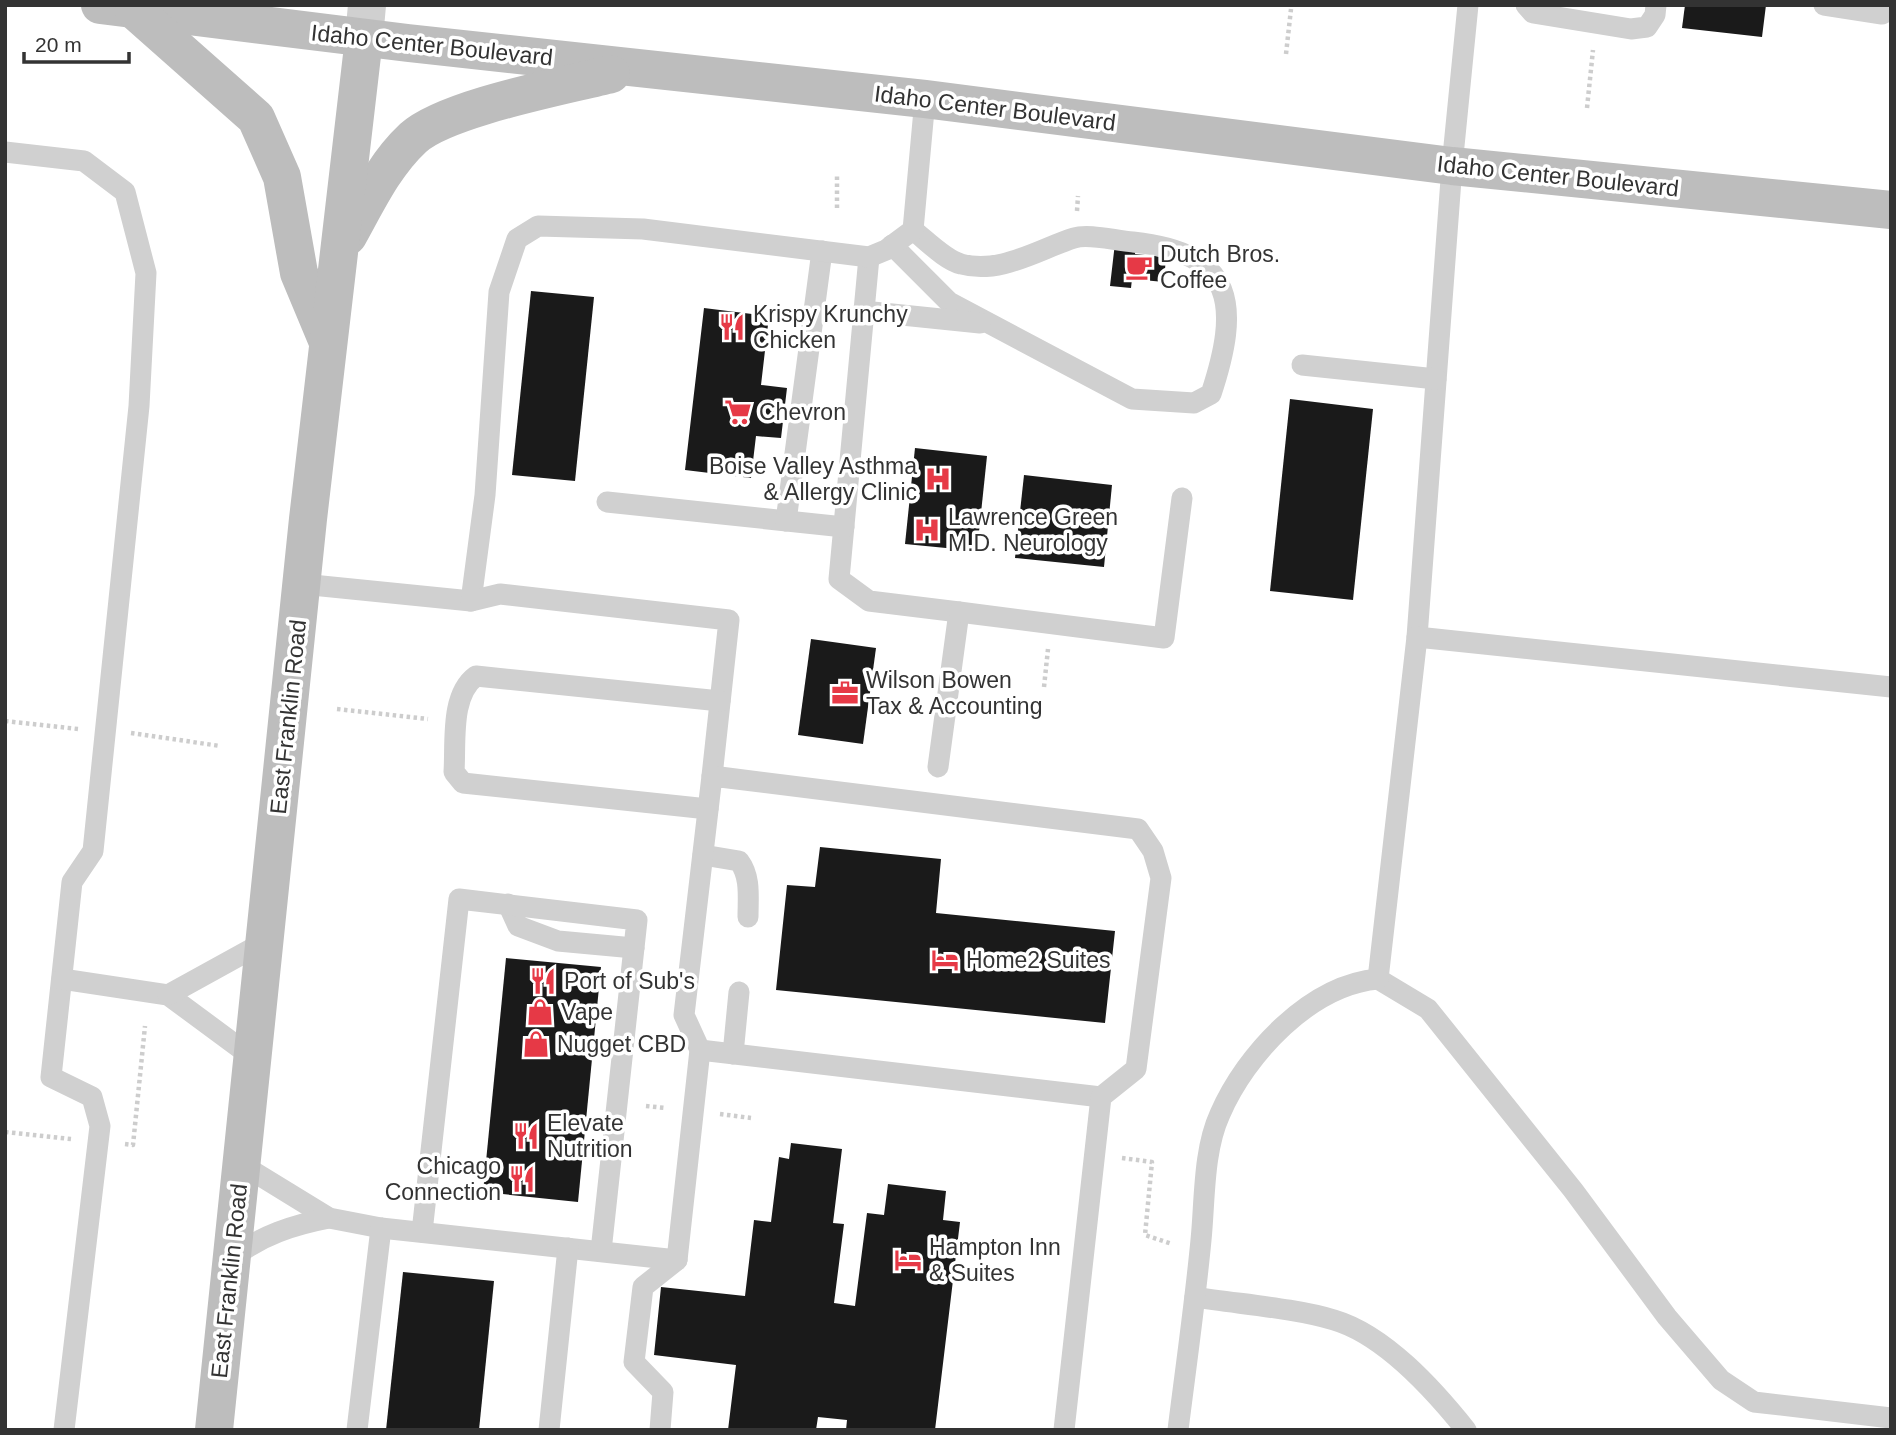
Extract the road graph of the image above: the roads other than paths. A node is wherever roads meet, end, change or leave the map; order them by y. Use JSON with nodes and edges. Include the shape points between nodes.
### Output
{"nodes":[{"id":1,"x":1468,"y":5,"type":"edge"},
{"id":2,"x":1526,"y":5,"type":"edge"},
{"id":3,"x":1656,"y":5,"type":"edge"},
{"id":4,"x":1824,"y":5,"type":"edge"},
{"id":5,"x":117,"y":8,"type":"edge"},
{"id":6,"x":1891,"y":9,"type":"edge"},
{"id":7,"x":365,"y":22,"type":"edge"},
{"id":8,"x":636,"y":67,"type":"junction"},
{"id":9,"x":925,"y":99,"type":"junction"},
{"id":10,"x":5,"y":152,"type":"edge"},
{"id":11,"x":1452,"y":166,"type":"junction"},
{"id":12,"x":1891,"y":210,"type":"edge"},
{"id":13,"x":913,"y":230,"type":"junction"},
{"id":14,"x":892,"y":245,"type":"junction"},
{"id":15,"x":340,"y":250,"type":"junction"},
{"id":16,"x":822,"y":251,"type":"junction"},
{"id":17,"x":869,"y":257,"type":"junction"},
{"id":18,"x":863,"y":311,"type":"junction"},
{"id":19,"x":990,"y":324,"type":"junction"},
{"id":20,"x":328,"y":341,"type":"junction"},
{"id":21,"x":1302,"y":365,"type":"dead end"},
{"id":22,"x":1436,"y":379,"type":"junction"},
{"id":23,"x":1182,"y":498,"type":"dead end"},
{"id":24,"x":607,"y":502,"type":"dead end"},
{"id":25,"x":786,"y":521,"type":"junction"},
{"id":26,"x":844,"y":527,"type":"junction"},
{"id":27,"x":302,"y":584,"type":"junction"},
{"id":28,"x":471,"y":601,"type":"junction"},
{"id":29,"x":959,"y":612,"type":"junction"},
{"id":30,"x":1417,"y":636,"type":"junction"},
{"id":31,"x":1891,"y":687,"type":"edge"},
{"id":32,"x":720,"y":701,"type":"junction"},
{"id":33,"x":938,"y":767,"type":"dead end"},
{"id":34,"x":712,"y":776,"type":"junction"},
{"id":35,"x":708,"y":809,"type":"junction"},
{"id":36,"x":703,"y":855,"type":"junction"},
{"id":37,"x":508,"y":904,"type":"junction"},
{"id":38,"x":748,"y":917,"type":"dead end"},
{"id":39,"x":264,"y":942,"type":"junction"},
{"id":40,"x":634,"y":948,"type":"junction"},
{"id":41,"x":62,"y":979,"type":"junction"},
{"id":42,"x":1378,"y":979,"type":"junction"},
{"id":43,"x":739,"y":992,"type":"dead end"},
{"id":44,"x":168,"y":995,"type":"junction"},
{"id":45,"x":700,"y":1050,"type":"junction"},
{"id":46,"x":733,"y":1054,"type":"junction"},
{"id":47,"x":252,"y":1056,"type":"junction"},
{"id":48,"x":1101,"y":1097,"type":"junction"},
{"id":49,"x":241,"y":1164,"type":"junction"},
{"id":50,"x":329,"y":1217,"type":"junction"},
{"id":51,"x":380,"y":1228,"type":"junction"},
{"id":52,"x":422,"y":1232,"type":"junction"},
{"id":53,"x":568,"y":1248,"type":"junction"},
{"id":54,"x":601,"y":1251,"type":"junction"},
{"id":55,"x":231,"y":1258,"type":"junction"},
{"id":56,"x":677,"y":1260,"type":"junction"},
{"id":57,"x":1195,"y":1297,"type":"junction"},
{"id":58,"x":1891,"y":1418,"type":"edge"},
{"id":59,"x":64,"y":1430,"type":"edge"},
{"id":60,"x":214,"y":1430,"type":"edge"},
{"id":61,"x":357,"y":1430,"type":"edge"},
{"id":62,"x":549,"y":1430,"type":"edge"},
{"id":63,"x":660,"y":1430,"type":"edge"},
{"id":64,"x":1064,"y":1430,"type":"edge"},
{"id":65,"x":1178,"y":1430,"type":"edge"},
{"id":66,"x":1466,"y":1430,"type":"edge"}],
"edges":[{"from":1,"to":11,"type":"lane"},
{"from":2,"to":3,"type":"lane","via":[[1533,13],[1631,29],[1647,27]]},
{"from":4,"to":6,"type":"lane","via":[[1882,14]]},
{"from":5,"to":7,"type":"main road","name":"Idaho Center Boulevard"},
{"from":5,"to":20,"type":"main road","via":[[256,118],[282,177],[299,273]]},
{"from":7,"to":8,"type":"main road","name":"Idaho Center Boulevard"},
{"from":7,"to":15,"type":"main road","name":"East Franklin Road"},
{"from":8,"to":9,"type":"main road","name":"Idaho Center Boulevard"},
{"from":8,"to":15,"type":"main road","via":[[461,113],[415,136],[387,166]]},
{"from":9,"to":11,"type":"main road","name":"Idaho Center Boulevard"},
{"from":9,"to":13,"type":"lane"},
{"from":10,"to":41,"type":"lane","via":[[84,160],[125,192],[146,274],[139,406],[93,851],[72,882]]},
{"from":11,"to":12,"type":"main road","name":"Idaho Center Boulevard"},
{"from":11,"to":22,"type":"lane"},
{"from":13,"to":14,"type":"lane"},
{"from":13,"to":19,"type":"lane","via":[[960,264],[996,266],[1076,237],[1165,246],[1196,257],[1217,277],[1227,302],[1220,365],[1211,394],[1194,402],[1132,399]]},
{"from":14,"to":17,"type":"lane"},
{"from":14,"to":19,"type":"lane","via":[[949,302]]},
{"from":15,"to":20,"type":"main road","name":"East Franklin Road"},
{"from":16,"to":17,"type":"lane"},
{"from":16,"to":25,"type":"lane"},
{"from":16,"to":28,"type":"lane","via":[[643,229],[538,226],[517,239],[499,292],[485,495]]},
{"from":17,"to":18,"type":"lane"},
{"from":18,"to":19,"type":"lane"},
{"from":18,"to":26,"type":"lane"},
{"from":20,"to":27,"type":"main road","name":"East Franklin Road"},
{"from":21,"to":22,"type":"lane"},
{"from":22,"to":30,"type":"lane"},
{"from":23,"to":29,"type":"lane","via":[[1164,638]]},
{"from":24,"to":25,"type":"lane"},
{"from":25,"to":26,"type":"lane"},
{"from":26,"to":29,"type":"lane","via":[[839,579],[869,601]]},
{"from":27,"to":28,"type":"lane"},
{"from":27,"to":39,"type":"main road","name":"East Franklin Road"},
{"from":28,"to":32,"type":"lane","via":[[500,594],[729,620]]},
{"from":29,"to":33,"type":"lane"},
{"from":30,"to":31,"type":"lane"},
{"from":30,"to":42,"type":"lane"},
{"from":32,"to":34,"type":"lane"},
{"from":32,"to":35,"type":"lane","via":[[476,676],[464,684],[459,699],[454,772],[463,783]]},
{"from":34,"to":35,"type":"lane"},
{"from":34,"to":48,"type":"lane","via":[[1138,829],[1153,851],[1161,878],[1136,1069]]},
{"from":35,"to":36,"type":"lane"},
{"from":36,"to":38,"type":"lane","via":[[739,861],[746,870]]},
{"from":36,"to":45,"type":"lane","via":[[684,1015]]},
{"from":37,"to":40,"type":"lane","via":[[518,926],[558,941]]},
{"from":37,"to":40,"type":"lane","via":[[637,920]]},
{"from":37,"to":52,"type":"lane","via":[[459,899]]},
{"from":39,"to":44,"type":"lane"},
{"from":39,"to":47,"type":"main road","name":"East Franklin Road"},
{"from":40,"to":54,"type":"lane"},
{"from":41,"to":44,"type":"lane"},
{"from":41,"to":59,"type":"lane","via":[[51,1077],[92,1097],[100,1126]]},
{"from":42,"to":57,"type":"lane","via":[[1353,982],[1289,1020],[1244,1069],[1219,1116],[1208,1165]]},
{"from":42,"to":58,"type":"lane","via":[[1429,1009],[1721,1380],[1754,1402]]},
{"from":43,"to":46,"type":"lane"},
{"from":44,"to":47,"type":"lane"},
{"from":45,"to":46,"type":"lane"},
{"from":45,"to":56,"type":"lane"},
{"from":46,"to":48,"type":"lane"},
{"from":47,"to":49,"type":"main road","name":"East Franklin Road"},
{"from":48,"to":64,"type":"lane"},
{"from":49,"to":50,"type":"lane"},
{"from":49,"to":55,"type":"main road","name":"East Franklin Road"},
{"from":50,"to":51,"type":"lane"},
{"from":50,"to":55,"type":"lane","via":[[253,1241]]},
{"from":51,"to":52,"type":"lane"},
{"from":51,"to":61,"type":"lane"},
{"from":52,"to":53,"type":"lane"},
{"from":53,"to":54,"type":"lane"},
{"from":53,"to":62,"type":"lane"},
{"from":54,"to":56,"type":"lane"},
{"from":55,"to":60,"type":"main road","name":"East Franklin Road"},
{"from":56,"to":63,"type":"lane","via":[[643,1287],[634,1363],[663,1392]]},
{"from":57,"to":65,"type":"lane"},
{"from":57,"to":66,"type":"lane","via":[[1335,1320],[1382,1346],[1428,1383]]}]}
